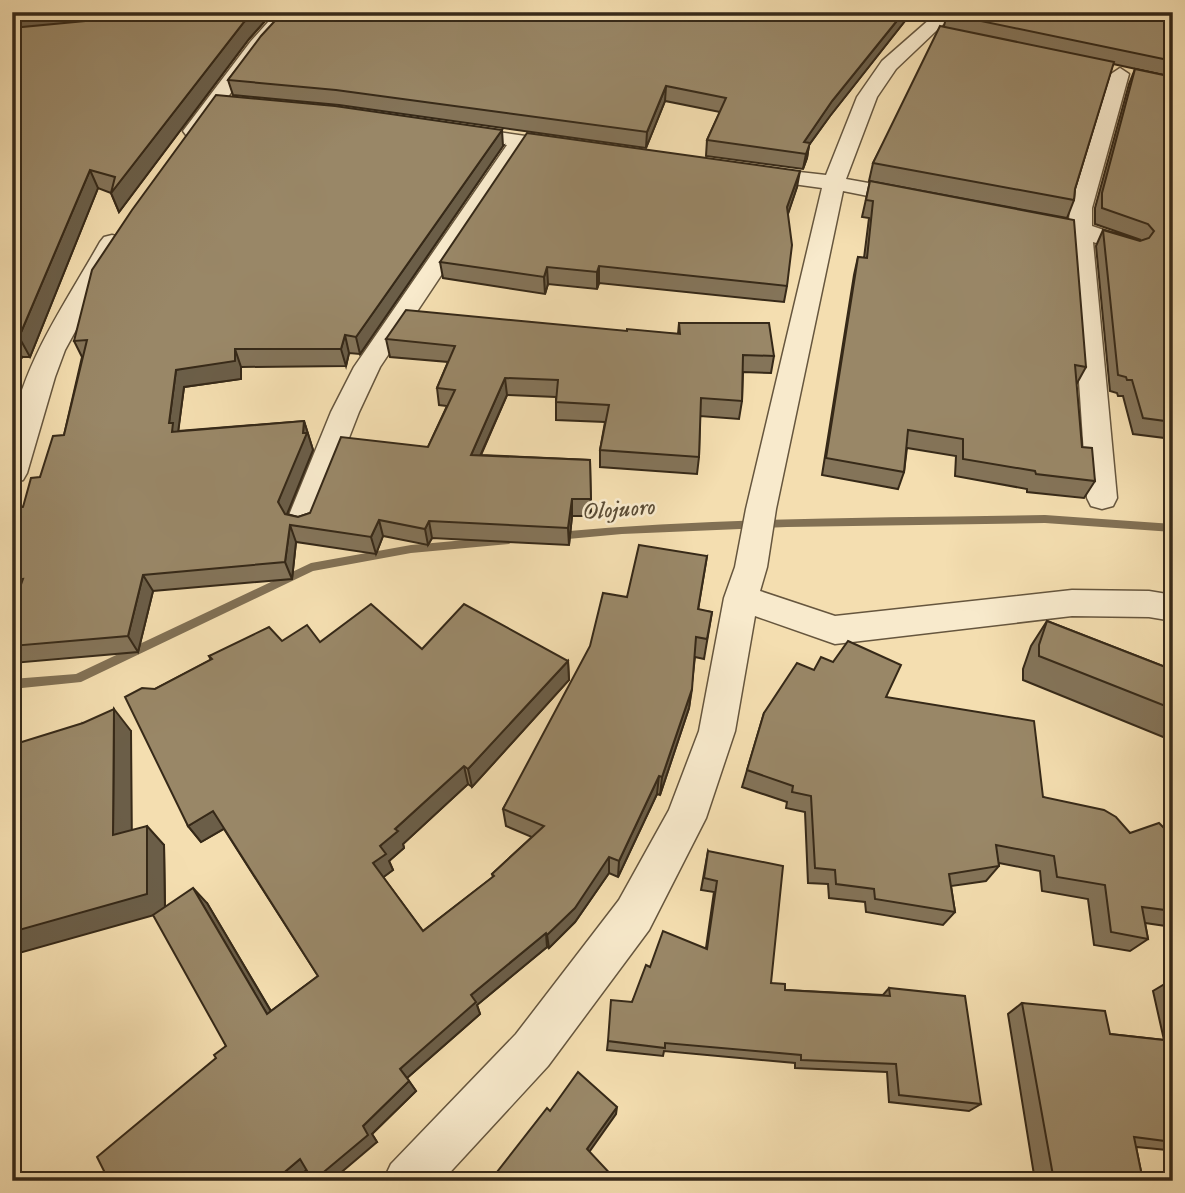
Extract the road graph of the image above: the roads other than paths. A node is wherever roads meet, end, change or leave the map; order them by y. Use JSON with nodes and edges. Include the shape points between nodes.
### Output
{"nodes":[{"id":1,"x":287,"y":12,"type":"edge"},
{"id":2,"x":948,"y":12,"type":"edge"},
{"id":3,"x":924,"y":32,"type":"junction"},
{"id":4,"x":950,"y":38,"type":"edge"},
{"id":5,"x":1120,"y":74,"type":"dead end"},
{"id":6,"x":215,"y":102,"type":"junction"},
{"id":7,"x":243,"y":105,"type":"edge"},
{"id":8,"x":442,"y":130,"type":"edge"},
{"id":9,"x":520,"y":141,"type":"junction"},
{"id":10,"x":183,"y":145,"type":"edge"},
{"id":11,"x":588,"y":150,"type":"edge"},
{"id":12,"x":738,"y":170,"type":"edge"},
{"id":13,"x":834,"y":183,"type":"junction"},
{"id":14,"x":930,"y":201,"type":"edge"},
{"id":15,"x":1012,"y":217,"type":"edge"},
{"id":16,"x":126,"y":220,"type":"edge"},
{"id":17,"x":1080,"y":230,"type":"junction"},
{"id":18,"x":1131,"y":247,"type":"edge"},
{"id":19,"x":12,"y":474,"type":"edge"},
{"id":20,"x":1102,"y":498,"type":"dead end"},
{"id":21,"x":303,"y":520,"type":"edge"},
{"id":22,"x":746,"y":583,"type":"junction"},
{"id":23,"x":1173,"y":608,"type":"edge"},
{"id":24,"x":408,"y":1181,"type":"edge"}],
"edges":[{"from":1,"to":6,"type":"street"},
{"from":2,"to":3,"type":"street"},
{"from":3,"to":4,"type":"street"},
{"from":3,"to":13,"type":"street","via":[[889,65],[867,97]]},
{"from":5,"to":17,"type":"street","via":[[1080,208]]},
{"from":6,"to":7,"type":"street"},
{"from":6,"to":10,"type":"street"},
{"from":8,"to":9,"type":"street"},
{"from":9,"to":11,"type":"street"},
{"from":9,"to":21,"type":"street","via":[[367,367]]},
{"from":12,"to":13,"type":"street"},
{"from":13,"to":14,"type":"street"},
{"from":13,"to":22,"type":"street"},
{"from":15,"to":17,"type":"street"},
{"from":16,"to":19,"type":"street","via":[[52,350]]},
{"from":17,"to":18,"type":"street"},
{"from":17,"to":20,"type":"street"},
{"from":22,"to":23,"type":"street","via":[[835,630],[1072,603]]},
{"from":22,"to":24,"type":"street","via":[[717,731],[686,818],[634,915],[532,1050]]}]}
